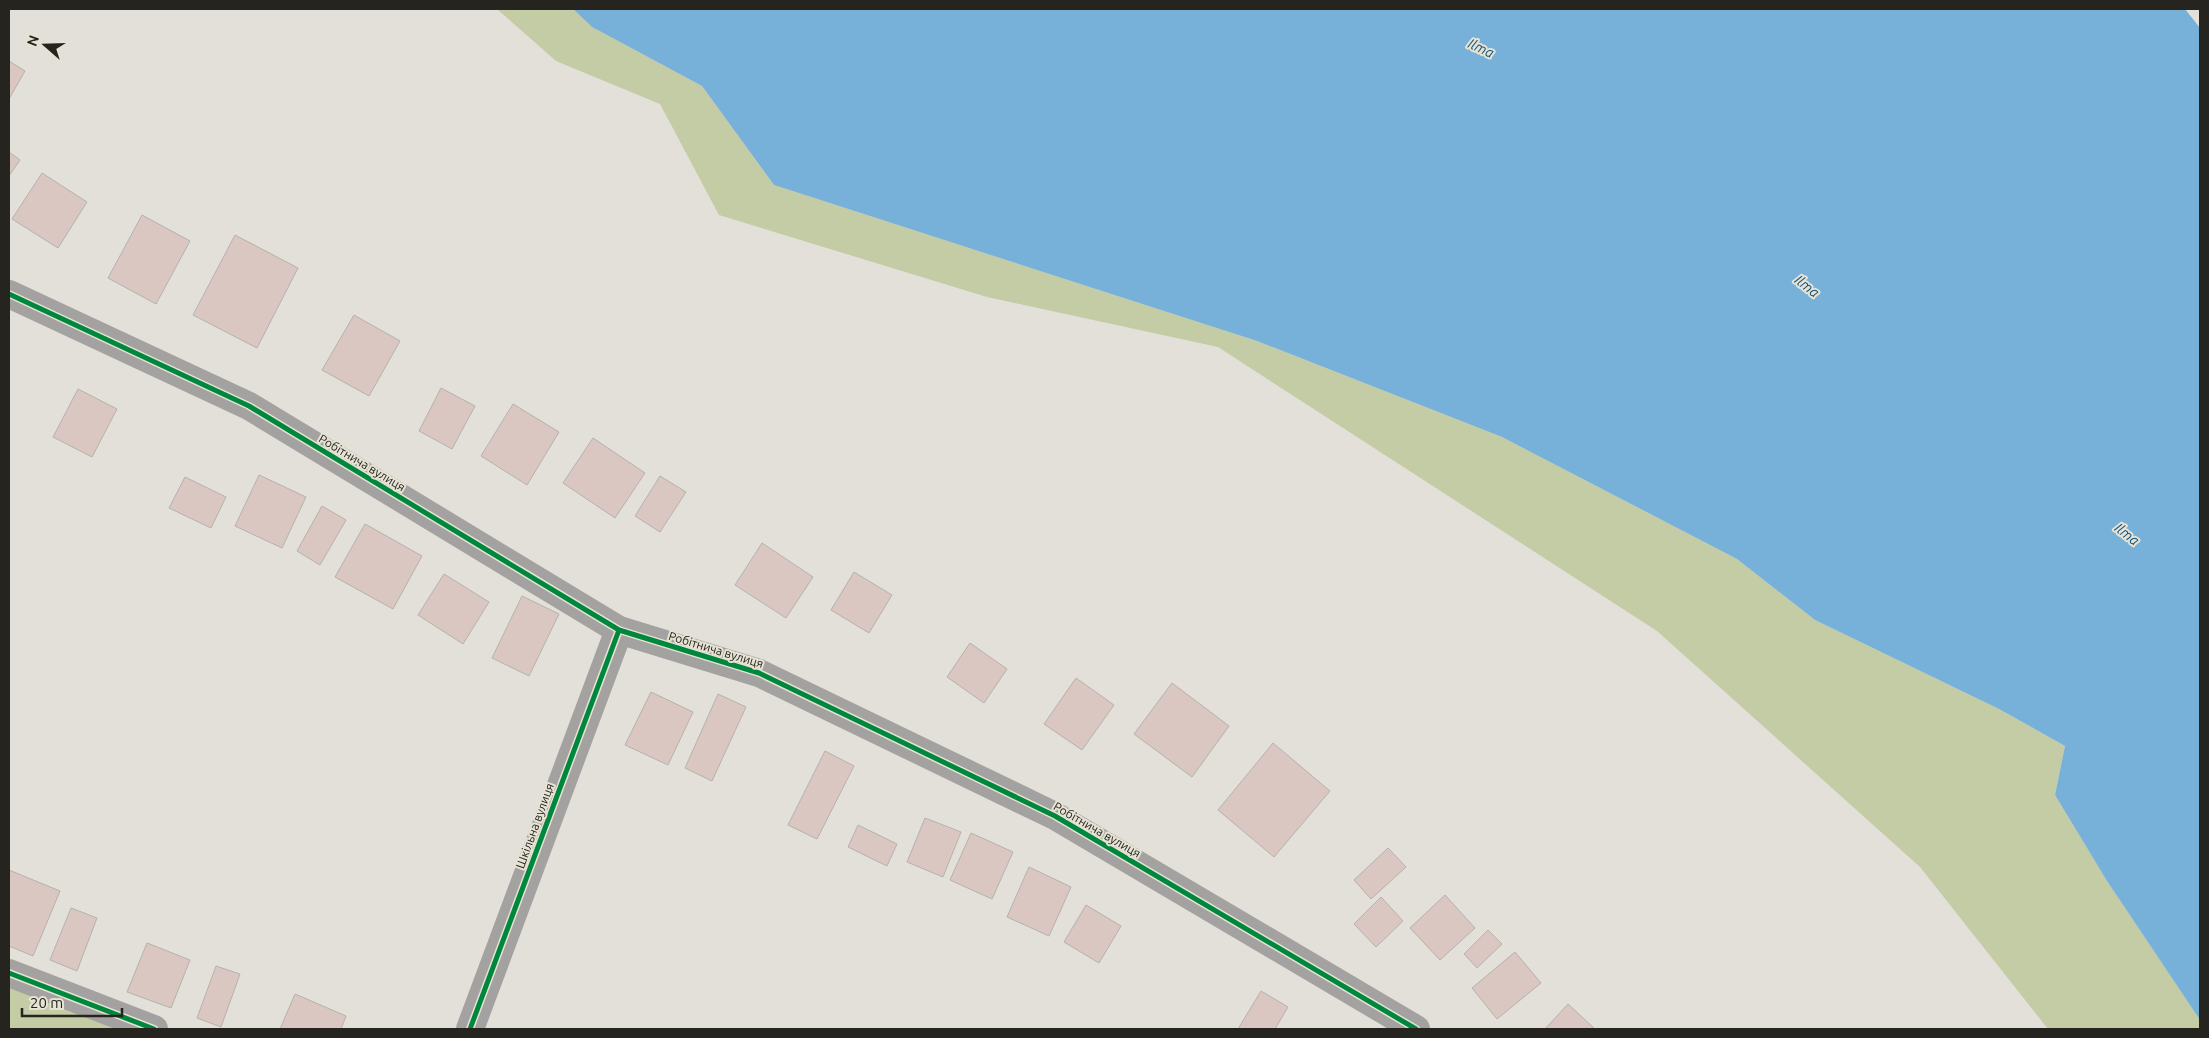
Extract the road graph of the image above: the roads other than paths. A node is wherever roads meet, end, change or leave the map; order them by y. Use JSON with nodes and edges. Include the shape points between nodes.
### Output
{"nodes":[{"id":1,"x":9,"y":294,"type":"edge"},
{"id":2,"x":618,"y":630,"type":"junction"},
{"id":3,"x":9,"y":973,"type":"edge"},
{"id":4,"x":154,"y":1029,"type":"edge"},
{"id":5,"x":470,"y":1029,"type":"edge"},
{"id":6,"x":1416,"y":1029,"type":"edge"}],
"edges":[{"from":1,"to":2,"type":"street","name":"Робітнича вулиця","via":[[249,406]]},
{"from":2,"to":5,"type":"street","name":"Шкільна вулиця"},
{"from":2,"to":6,"type":"street","name":"Робітнича вулиця","via":[[759,673],[1055,816]]},
{"from":3,"to":4,"type":"street"}]}
